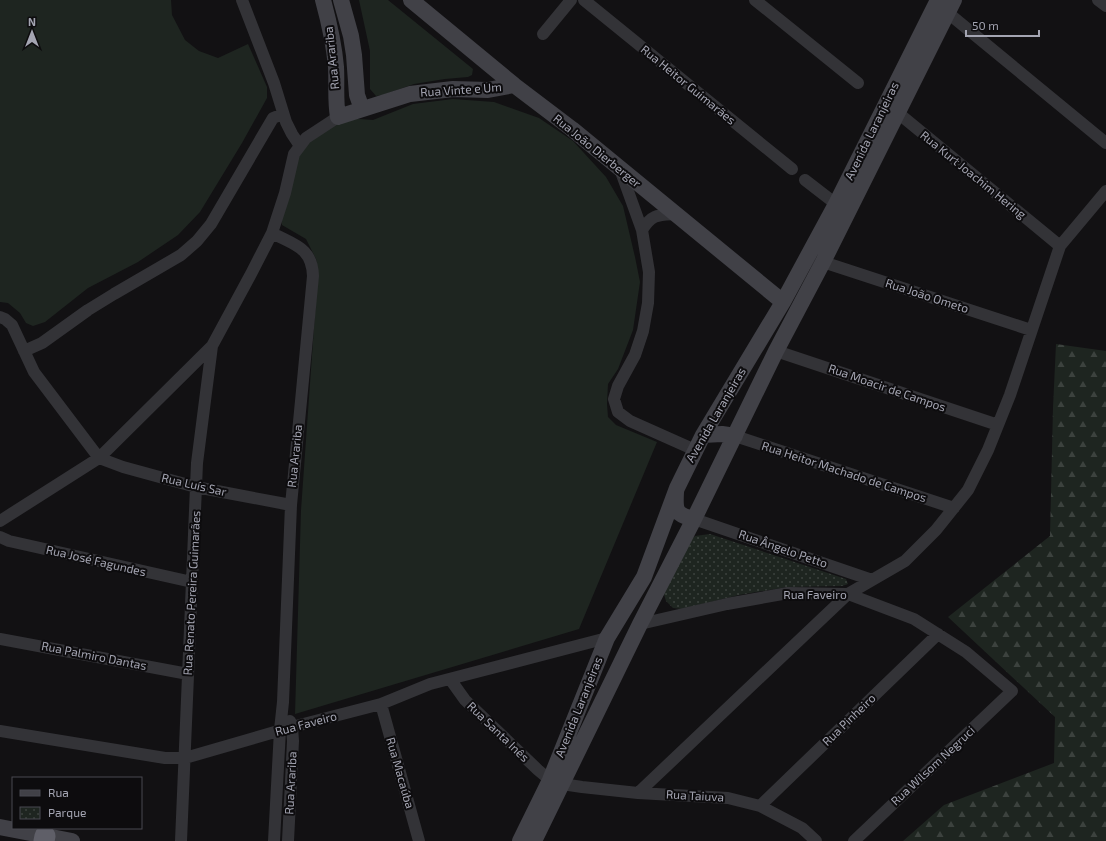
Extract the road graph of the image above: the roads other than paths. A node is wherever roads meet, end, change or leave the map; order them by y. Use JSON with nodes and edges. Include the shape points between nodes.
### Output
{"nodes":[{"id":1,"x":242,"y":0,"type":"edge"},
{"id":2,"x":323,"y":0,"type":"edge"},
{"id":3,"x":341,"y":0,"type":"edge"},
{"id":4,"x":411,"y":0,"type":"edge"},
{"id":5,"x":571,"y":0,"type":"edge"},
{"id":6,"x":584,"y":0,"type":"edge"},
{"id":7,"x":755,"y":0,"type":"edge"},
{"id":8,"x":1098,"y":0,"type":"edge"},
{"id":9,"x":944,"y":4,"type":"edge"},
{"id":10,"x":1106,"y":6,"type":"edge"},
{"id":11,"x":543,"y":34,"type":"dead end"},
{"id":12,"x":858,"y":83,"type":"dead end"},
{"id":13,"x":514,"y":85,"type":"junction"},
{"id":14,"x":891,"y":108,"type":"junction"},
{"id":15,"x":362,"y":109,"type":"junction"},
{"id":16,"x":283,"y":114,"type":"junction"},
{"id":17,"x":338,"y":116,"type":"junction"},
{"id":18,"x":1106,"y":143,"type":"edge"},
{"id":19,"x":300,"y":146,"type":"junction"},
{"id":20,"x":620,"y":169,"type":"junction"},
{"id":21,"x":792,"y":169,"type":"dead end"},
{"id":22,"x":805,"y":180,"type":"dead end"},
{"id":23,"x":1106,"y":191,"type":"edge"},
{"id":24,"x":836,"y":204,"type":"junction"},
{"id":25,"x":675,"y":214,"type":"junction"},
{"id":26,"x":642,"y":230,"type":"junction"},
{"id":27,"x":272,"y":234,"type":"junction"},
{"id":28,"x":1060,"y":246,"type":"junction"},
{"id":29,"x":823,"y":262,"type":"junction"},
{"id":30,"x":783,"y":302,"type":"junction"},
{"id":31,"x":0,"y":317,"type":"edge"},
{"id":32,"x":1031,"y":330,"type":"junction"},
{"id":33,"x":212,"y":346,"type":"junction"},
{"id":34,"x":24,"y":351,"type":"junction"},
{"id":35,"x":776,"y":351,"type":"junction"},
{"id":36,"x":998,"y":425,"type":"junction"},
{"id":37,"x":703,"y":435,"type":"junction"},
{"id":38,"x":735,"y":436,"type":"junction"},
{"id":39,"x":695,"y":450,"type":"junction"},
{"id":40,"x":99,"y":458,"type":"junction"},
{"id":41,"x":196,"y":487,"type":"junction"},
{"id":42,"x":677,"y":488,"type":"junction"},
{"id":43,"x":291,"y":505,"type":"junction"},
{"id":44,"x":954,"y":508,"type":"junction"},
{"id":45,"x":694,"y":519,"type":"junction"},
{"id":46,"x":0,"y":521,"type":"edge"},
{"id":47,"x":0,"y":537,"type":"edge"},
{"id":48,"x":872,"y":580,"type":"junction"},
{"id":49,"x":192,"y":582,"type":"junction"},
{"id":50,"x":848,"y":594,"type":"junction"},
{"id":51,"x":640,"y":624,"type":"junction"},
{"id":52,"x":938,"y":634,"type":"junction"},
{"id":53,"x":0,"y":638,"type":"edge"},
{"id":54,"x":607,"y":638,"type":"junction"},
{"id":55,"x":188,"y":674,"type":"junction"},
{"id":56,"x":450,"y":679,"type":"junction"},
{"id":57,"x":1012,"y":691,"type":"joint"},
{"id":58,"x":283,"y":702,"type":"junction"},
{"id":59,"x":381,"y":704,"type":"junction"},
{"id":60,"x":292,"y":727,"type":"junction"},
{"id":61,"x":280,"y":730,"type":"junction"},
{"id":62,"x":0,"y":731,"type":"edge"},
{"id":63,"x":184,"y":758,"type":"junction"},
{"id":64,"x":556,"y":782,"type":"junction"},
{"id":65,"x":638,"y":793,"type":"junction"},
{"id":66,"x":760,"y":806,"type":"junction"},
{"id":67,"x":0,"y":827,"type":"edge"},
{"id":68,"x":45,"y":839,"type":"edge"},
{"id":69,"x":72,"y":841,"type":"edge"},
{"id":70,"x":181,"y":841,"type":"edge"},
{"id":71,"x":274,"y":841,"type":"edge"},
{"id":72,"x":288,"y":841,"type":"edge"},
{"id":73,"x":419,"y":841,"type":"edge"},
{"id":74,"x":520,"y":841,"type":"edge"},
{"id":75,"x":534,"y":841,"type":"edge"},
{"id":76,"x":816,"y":841,"type":"edge"},
{"id":77,"x":854,"y":841,"type":"edge"}],
"edges":[{"from":1,"to":16,"type":"street","via":[[274,83]]},
{"from":2,"to":17,"type":"main road","name":"Rua Arariba","via":[[334,49]]},
{"from":3,"to":15,"type":"main road","name":"Rua Arariba","via":[[352,42],[357,95]]},
{"from":4,"to":13,"type":"main road","name":"Rua João Dierberger"},
{"from":5,"to":11,"type":"street"},
{"from":6,"to":21,"type":"street","name":"Rua Heitor Guimarães"},
{"from":7,"to":12,"type":"street"},
{"from":8,"to":10,"type":"street"},
{"from":9,"to":14,"type":"main road","name":"Avenida Laranjeiras"},
{"from":9,"to":18,"type":"street"},
{"from":13,"to":15,"type":"main road","name":"Rua Vinte e Um","via":[[488,90],[453,89],[410,94]]},
{"from":13,"to":20,"type":"main road","name":"Rua João Dierberger"},
{"from":14,"to":24,"type":"main road","name":"Avenida Laranjeiras"},
{"from":14,"to":28,"type":"street","name":"Rua Kurt Joachim Hering"},
{"from":14,"to":29,"type":"main road","name":"Avenida Laranjeiras"},
{"from":15,"to":17,"type":"main road","name":"Rua Vinte e Um"},
{"from":16,"to":19,"type":"street"},
{"from":16,"to":34,"type":"street","via":[[272,118],[211,224],[197,241],[171,261],[88,310],[42,343]]},
{"from":17,"to":19,"type":"street","via":[[306,138]]},
{"from":19,"to":27,"type":"street","via":[[294,154]]},
{"from":20,"to":25,"type":"main road","name":"Rua João Dierberger"},
{"from":20,"to":26,"type":"street"},
{"from":22,"to":24,"type":"street"},
{"from":23,"to":28,"type":"street"},
{"from":24,"to":30,"type":"main road","name":"Avenida Laranjeiras"},
{"from":25,"to":26,"type":"street","via":[[657,215]]},
{"from":25,"to":30,"type":"main road","name":"Rua João Dierberger"},
{"from":26,"to":39,"type":"street","via":[[649,272],[648,302],[643,331],[614,399],[618,412],[630,421]]},
{"from":27,"to":33,"type":"street"},
{"from":27,"to":43,"type":"street","name":"Rua Arariba","via":[[303,249],[313,268]]},
{"from":28,"to":32,"type":"street"},
{"from":29,"to":32,"type":"street","name":"Rua João Ometo"},
{"from":29,"to":35,"type":"main road","name":"Avenida Laranjeiras"},
{"from":30,"to":37,"type":"main road","name":"Avenida Laranjeiras"},
{"from":31,"to":34,"type":"street","via":[[12,325]]},
{"from":32,"to":36,"type":"street"},
{"from":33,"to":40,"type":"street"},
{"from":33,"to":41,"type":"street","name":"Rua Renato Pereira Guimarães"},
{"from":34,"to":40,"type":"street","via":[[34,372]]},
{"from":35,"to":36,"type":"street","name":"Rua Moacir de Campos"},
{"from":35,"to":38,"type":"main road","name":"Avenida Laranjeiras"},
{"from":36,"to":44,"type":"street","via":[[968,490]]},
{"from":37,"to":38,"type":"main road"},
{"from":37,"to":39,"type":"main road","name":"Avenida Laranjeiras"},
{"from":38,"to":44,"type":"street","name":"Rua Heitor Machado de Campos"},
{"from":38,"to":45,"type":"main road","name":"Avenida Laranjeiras"},
{"from":39,"to":42,"type":"main road","name":"Avenida Laranjeiras"},
{"from":40,"to":41,"type":"street","name":"Rua Luís Sar"},
{"from":40,"to":46,"type":"street"},
{"from":41,"to":43,"type":"street","name":"Rua Luís Sar"},
{"from":41,"to":49,"type":"street","name":"Rua Renato Pereira Guimarães"},
{"from":42,"to":45,"type":"main road","via":[[678,512],[684,517]]},
{"from":42,"to":54,"type":"main road","name":"Avenida Laranjeiras","via":[[644,577]]},
{"from":43,"to":58,"type":"street","name":"Rua Arariba"},
{"from":44,"to":48,"type":"street","via":[[905,561]]},
{"from":45,"to":48,"type":"street","name":"Rua Ângelo Petto"},
{"from":45,"to":51,"type":"main road","name":"Avenida Laranjeiras"},
{"from":47,"to":49,"type":"street","name":"Rua José Fagundes"},
{"from":48,"to":50,"type":"street"},
{"from":49,"to":55,"type":"street","name":"Rua Renato Pereira Guimarães"},
{"from":50,"to":51,"type":"street","name":"Rua Faveiro","via":[[788,593]]},
{"from":50,"to":52,"type":"street","name":"Rua Faveiro","via":[[914,619]]},
{"from":50,"to":65,"type":"street"},
{"from":51,"to":64,"type":"main road","name":"Avenida Laranjeiras"},
{"from":52,"to":57,"type":"street","name":"Rua Faveiro","via":[[966,652]]},
{"from":52,"to":66,"type":"street","name":"Rua Pinheiro"},
{"from":53,"to":55,"type":"street","name":"Rua Palmiro Dantas"},
{"from":54,"to":56,"type":"street","name":"Rua Faveiro"},
{"from":54,"to":64,"type":"main road","name":"Avenida Laranjeiras"},
{"from":55,"to":63,"type":"street","name":"Rua Renato Pereira Guimarães"},
{"from":56,"to":59,"type":"street","name":"Rua Faveiro","via":[[430,684]]},
{"from":56,"to":64,"type":"street","name":"Rua Santa Inês","via":[[465,700],[538,770]]},
{"from":57,"to":77,"type":"street","name":"Rua Wilsom Negruci"},
{"from":58,"to":60,"type":"street","name":"Rua Arariba"},
{"from":58,"to":61,"type":"street","name":"Rua Arariba"},
{"from":59,"to":60,"type":"street","name":"Rua Faveiro"},
{"from":59,"to":73,"type":"street","name":"Rua Macaúba"},
{"from":60,"to":61,"type":"street","name":"Rua Faveiro"},
{"from":60,"to":72,"type":"street","name":"Rua Arariba"},
{"from":61,"to":63,"type":"street","name":"Rua Faveiro"},
{"from":61,"to":71,"type":"street","name":"Rua Arariba"},
{"from":62,"to":63,"type":"street","name":"Rua Faveiro","via":[[165,758]]},
{"from":63,"to":70,"type":"street","name":"Rua Renato Pereira Guimarães"},
{"from":64,"to":65,"type":"street","name":"Rua Taiuva","via":[[582,788]]},
{"from":64,"to":74,"type":"main road","name":"Avenida Laranjeiras"},
{"from":64,"to":75,"type":"main road","name":"Avenida Laranjeiras"},
{"from":65,"to":66,"type":"street","name":"Rua Taiuva","via":[[728,798]]},
{"from":66,"to":76,"type":"street","name":"Rua Taiuva","via":[[802,828]]},
{"from":67,"to":68,"type":"main road"},
{"from":68,"to":69,"type":"main road"}]}
